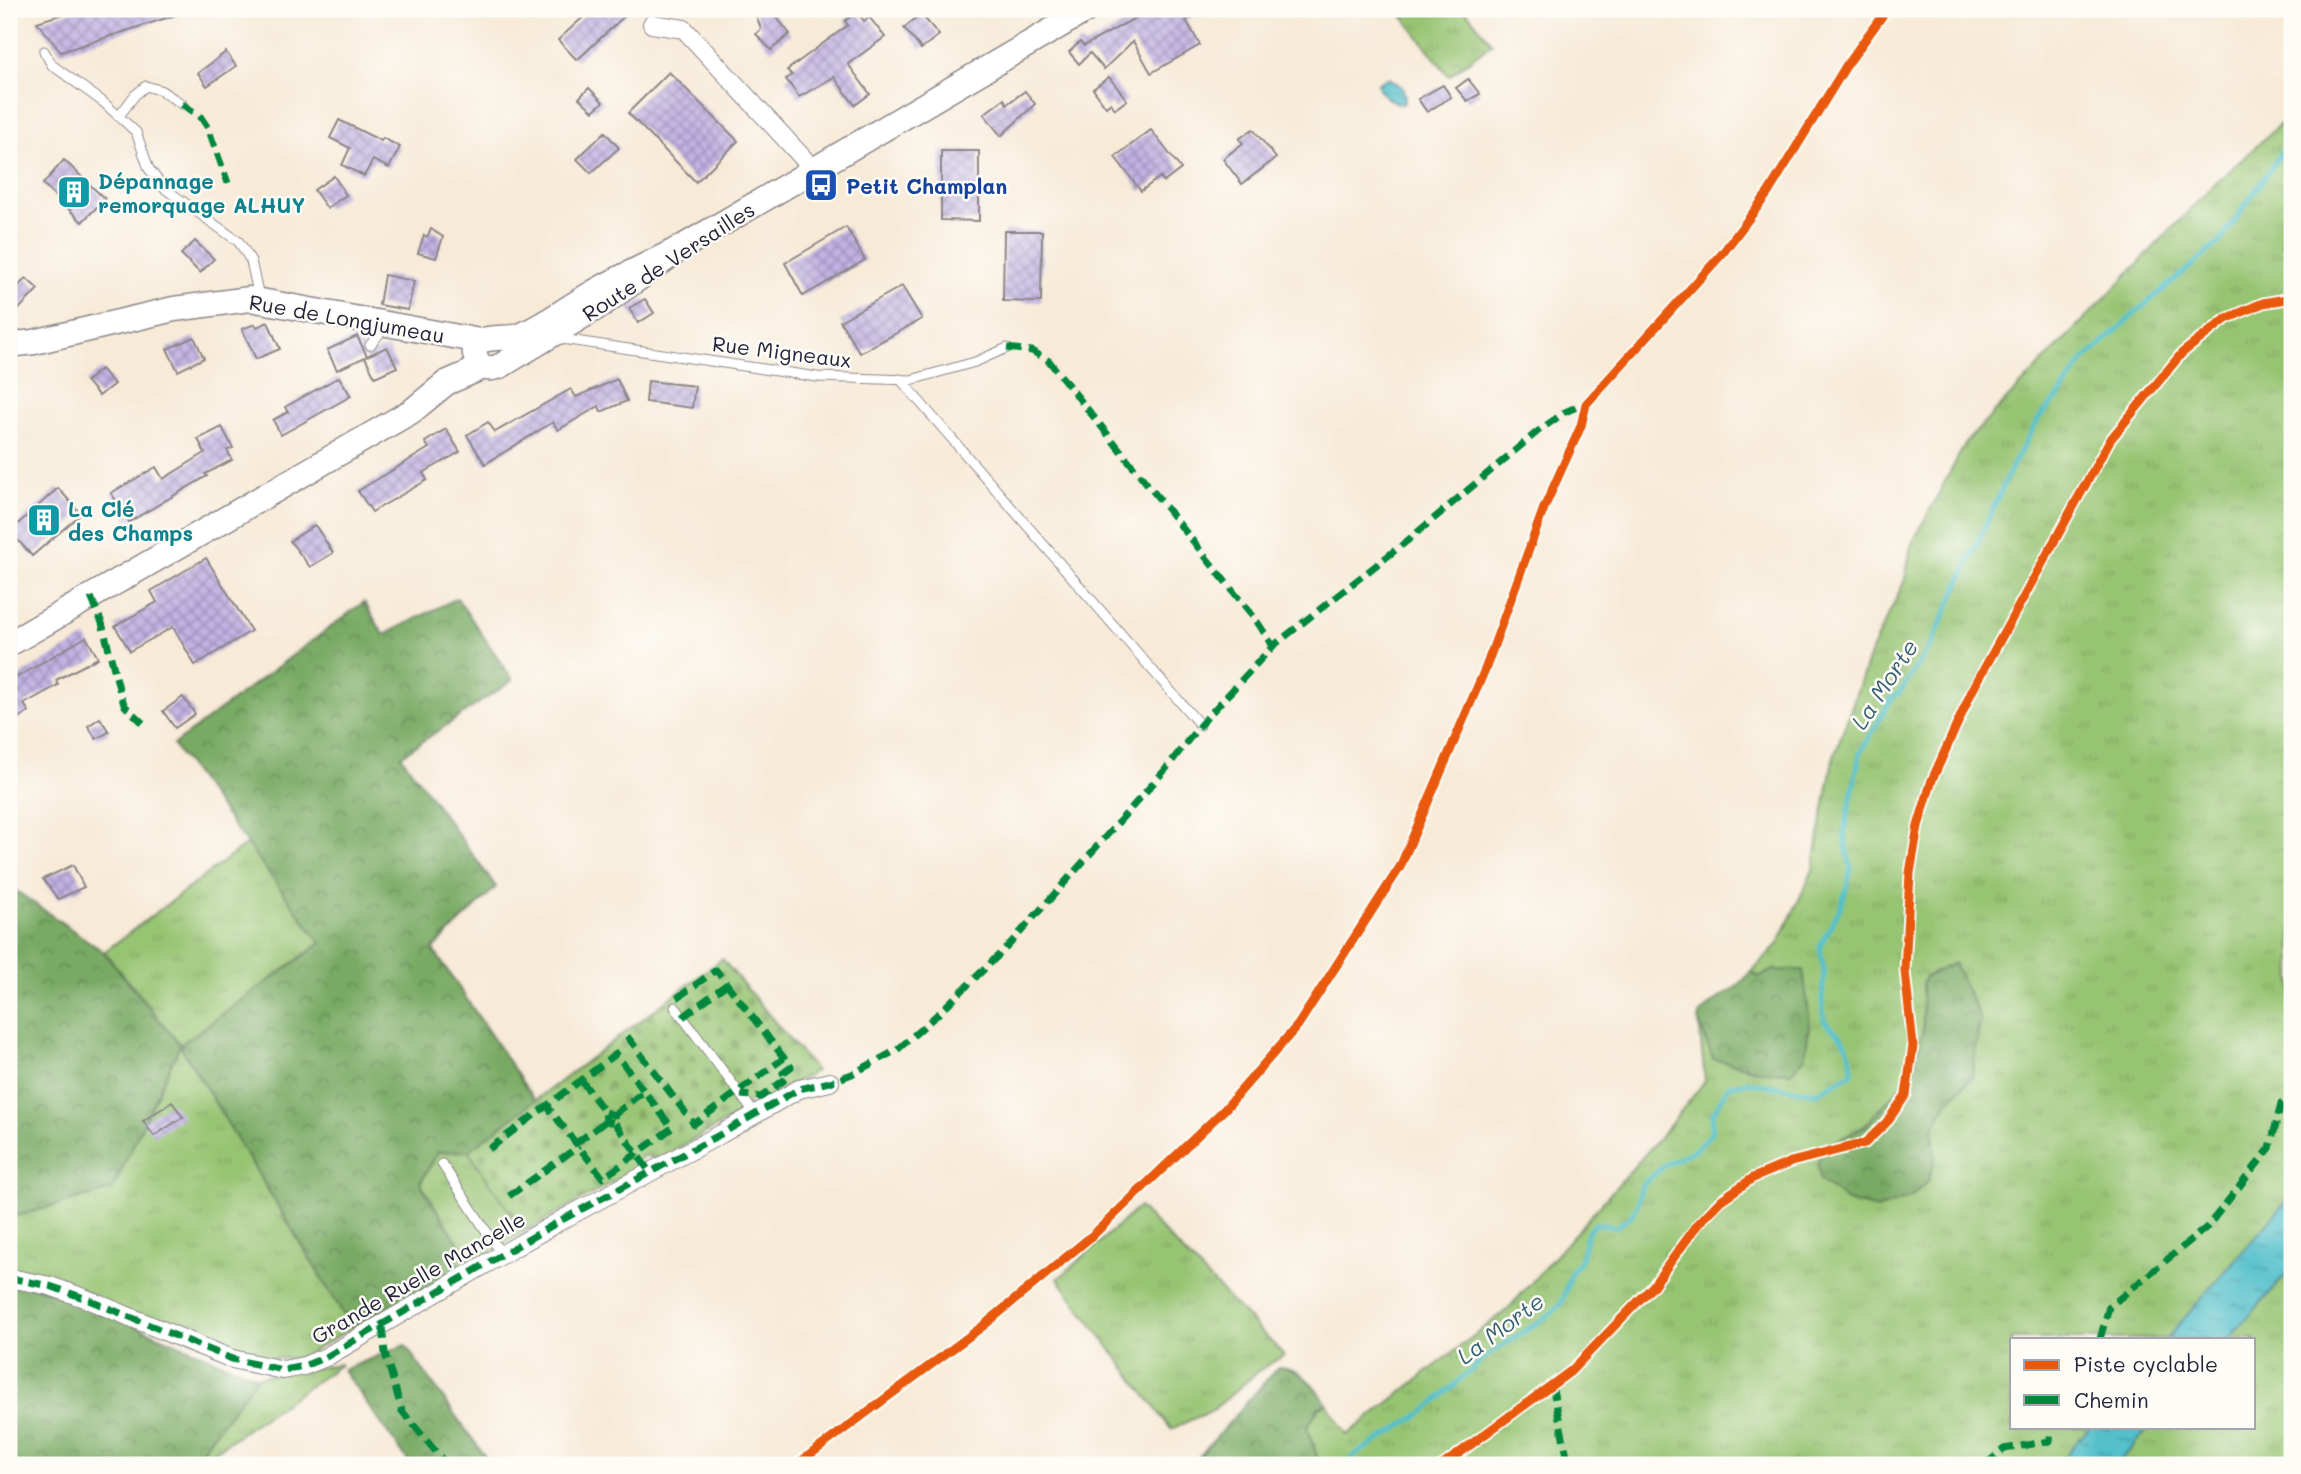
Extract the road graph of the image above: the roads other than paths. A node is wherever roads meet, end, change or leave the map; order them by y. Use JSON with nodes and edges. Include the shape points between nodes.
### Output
{"nodes":[{"id":1,"x":1088,"y":9,"type":"edge"},
{"id":2,"x":652,"y":23,"type":"dead end"},
{"id":3,"x":44,"y":51,"type":"dead end"},
{"id":4,"x":182,"y":104,"type":"dead end"},
{"id":5,"x":118,"y":116,"type":"junction"},
{"id":6,"x":811,"y":172,"type":"junction"},
{"id":7,"x":684,"y":246,"type":"junction"},
{"id":8,"x":259,"y":300,"type":"junction"},
{"id":9,"x":382,"y":322,"type":"junction"},
{"id":10,"x":550,"y":337,"type":"junction"},
{"id":11,"x":489,"y":340,"type":"junction"},
{"id":12,"x":9,"y":345,"type":"edge"},
{"id":13,"x":370,"y":345,"type":"dead end"},
{"id":14,"x":1007,"y":348,"type":"dead end"},
{"id":15,"x":492,"y":366,"type":"junction"},
{"id":16,"x":900,"y":379,"type":"junction"},
{"id":17,"x":9,"y":644,"type":"edge"},
{"id":18,"x":1200,"y":725,"type":"dead end"},
{"id":19,"x":675,"y":1007,"type":"dead end"},
{"id":20,"x":830,"y":1082,"type":"dead end"},
{"id":21,"x":755,"y":1114,"type":"junction"},
{"id":22,"x":442,"y":1164,"type":"dead end"},
{"id":23,"x":502,"y":1255,"type":"junction"},
{"id":24,"x":9,"y":1283,"type":"edge"}],
"edges":[{"from":1,"to":6,"type":"main road","name":"Route de Versailles"},
{"from":2,"to":6,"type":"street","via":[[684,29]]},
{"from":3,"to":5,"type":"lane","via":[[52,65]]},
{"from":4,"to":5,"type":"lane","via":[[146,86]]},
{"from":5,"to":8,"type":"lane","via":[[136,132],[149,169],[164,188],[239,242],[251,261]]},
{"from":6,"to":7,"type":"main road","name":"Route de Versailles"},
{"from":7,"to":10,"type":"main road","name":"Route de Versailles"},
{"from":7,"to":11,"type":"main road","via":[[519,336]]},
{"from":8,"to":9,"type":"main road","name":"Rue de Longjumeau"},
{"from":8,"to":12,"type":"main road","name":"Rue de Longjumeau","via":[[174,309]]},
{"from":9,"to":11,"type":"main road","name":"Rue de Longjumeau"},
{"from":9,"to":13,"type":"lane","via":[[381,332]]},
{"from":10,"to":15,"type":"main road","name":"Route de Versailles"},
{"from":10,"to":16,"type":"lane","name":"Rue Migneaux","via":[[817,377]]},
{"from":11,"to":15,"type":"main road","via":[[475,350],[476,360]]},
{"from":14,"to":16,"type":"lane","name":"Rue Migneaux","via":[[975,362]]},
{"from":15,"to":17,"type":"main road","name":"Route de Versailles","via":[[446,383],[412,411]]},
{"from":16,"to":18,"type":"lane"},
{"from":19,"to":21,"type":"lane"},
{"from":20,"to":21,"type":"street","name":"Grande Ruelle Mancelle","via":[[799,1089]]},
{"from":21,"to":23,"type":"street","name":"Grande Ruelle Mancelle"},
{"from":22,"to":23,"type":"lane"},
{"from":23,"to":24,"type":"street","name":"Grande Ruelle Mancelle","via":[[326,1357],[283,1370],[232,1359],[50,1286],[15,1279]]}]}
